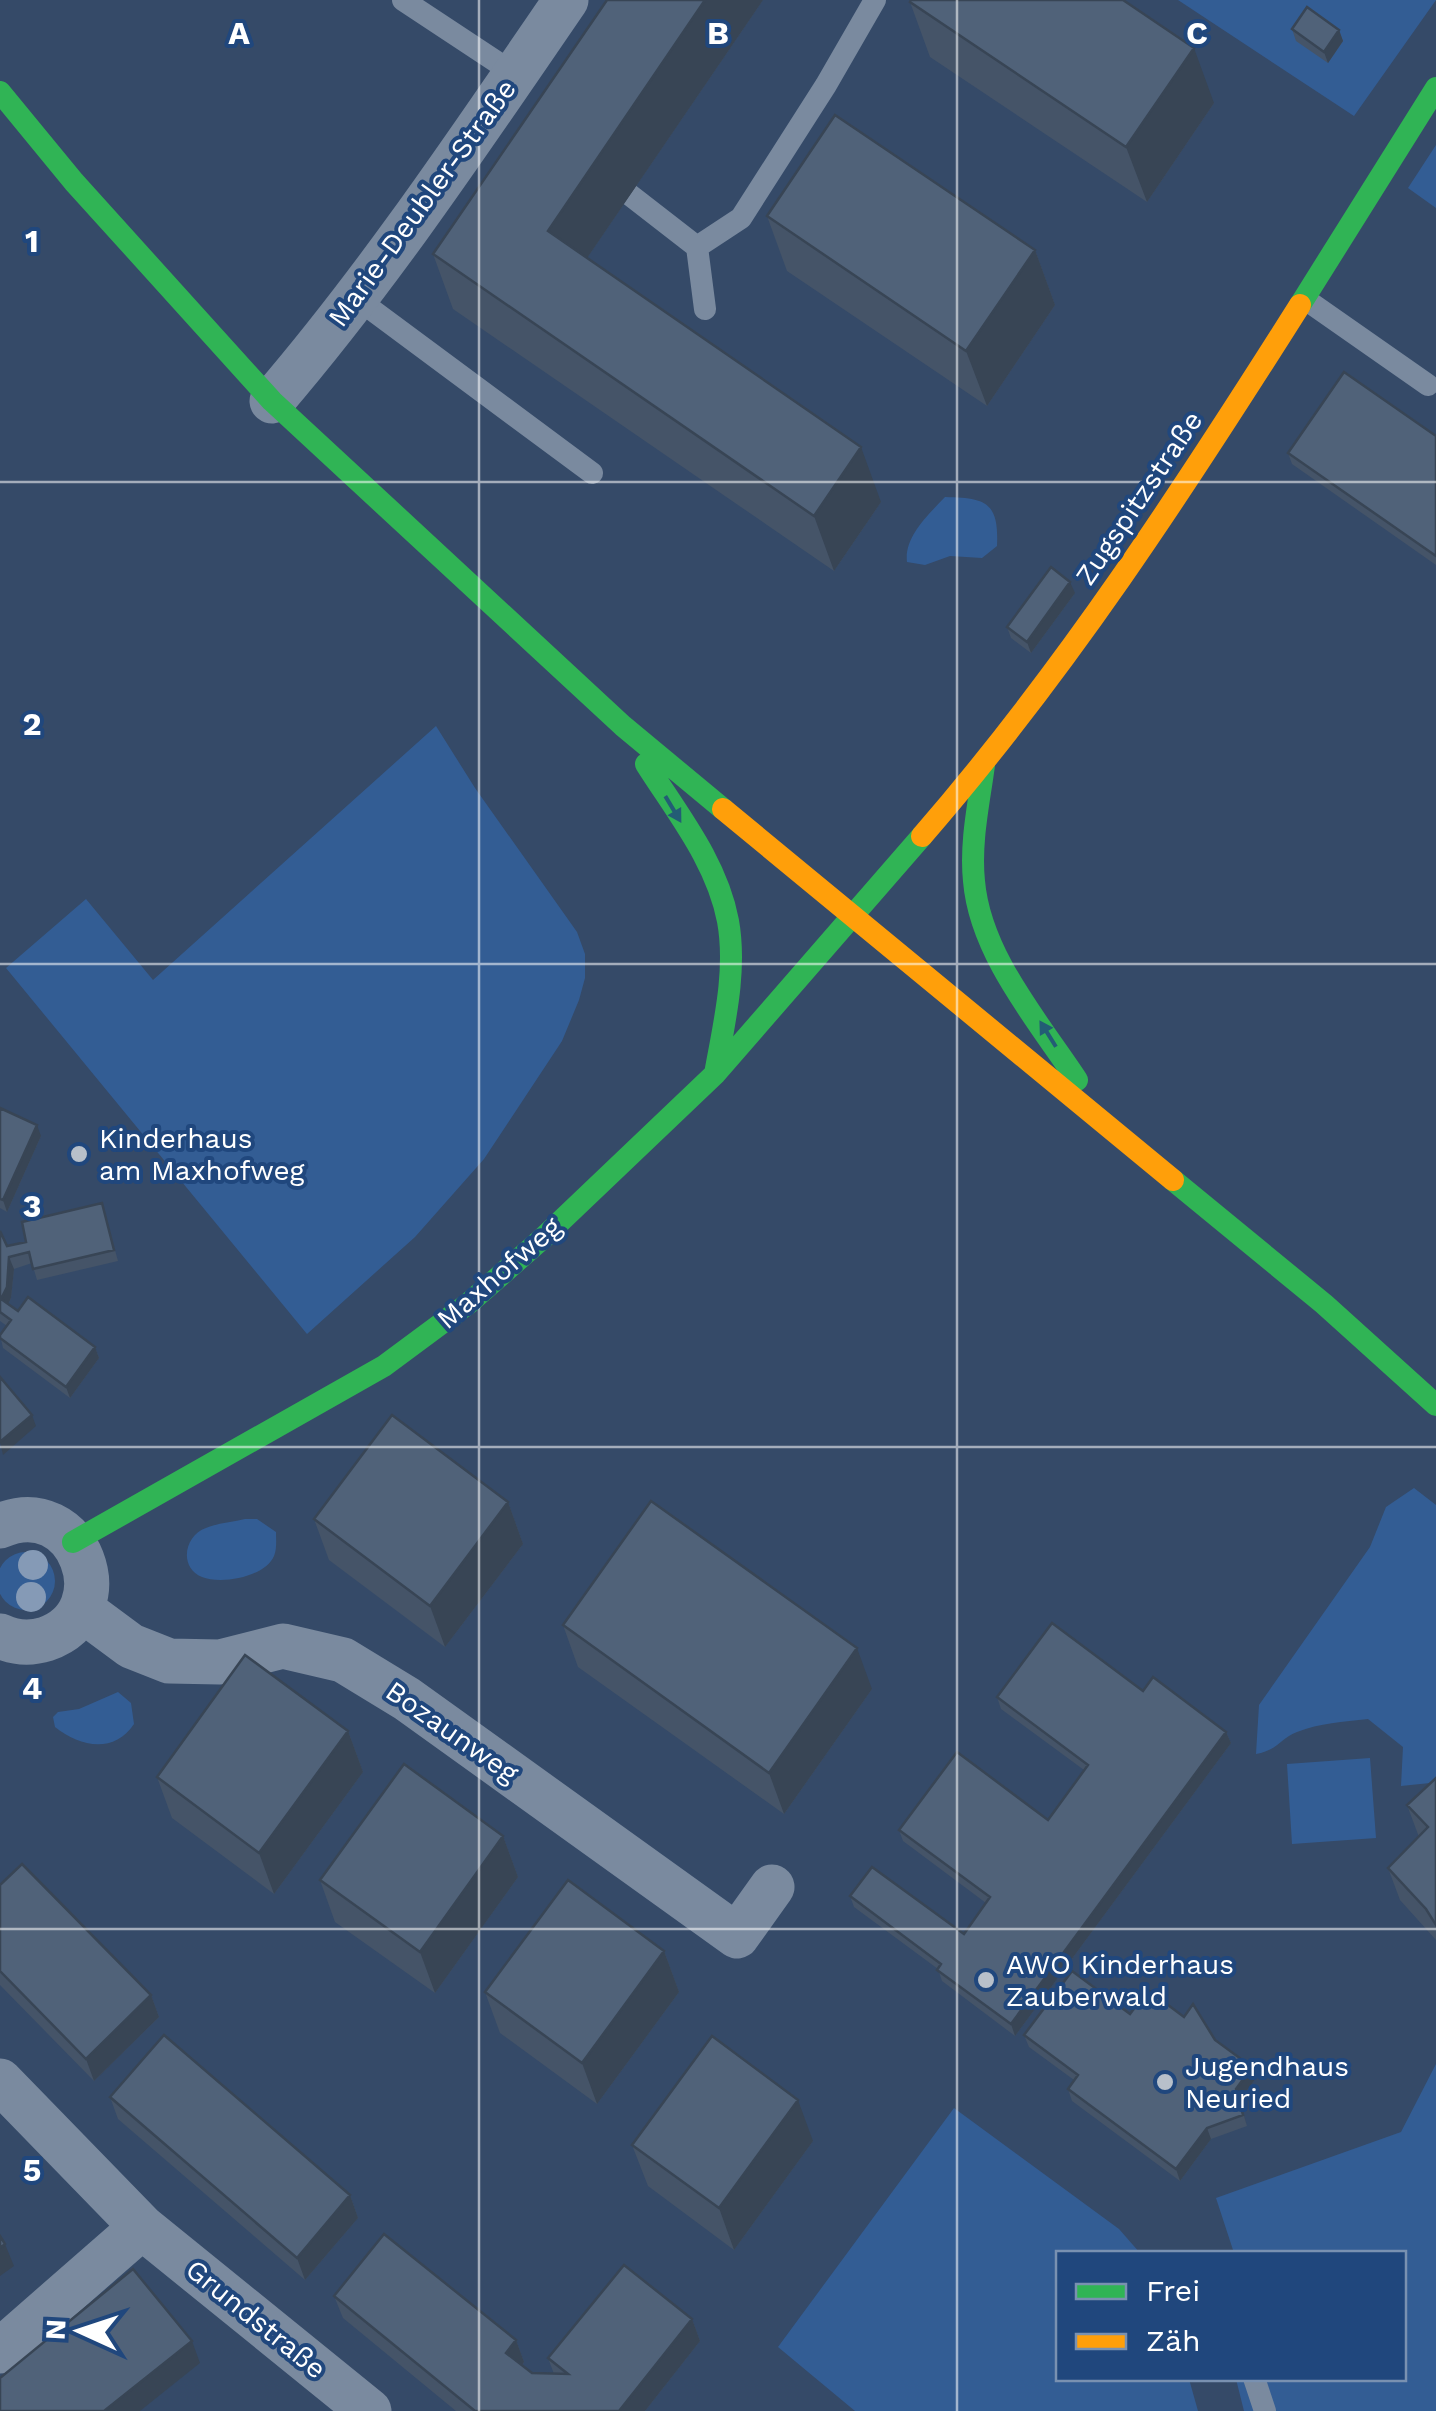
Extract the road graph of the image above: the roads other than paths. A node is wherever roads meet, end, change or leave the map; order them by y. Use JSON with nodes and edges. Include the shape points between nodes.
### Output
{"nodes":[{"id":1,"x":404,"y":0,"type":"edge"},
{"id":2,"x":566,"y":0,"type":"edge"},
{"id":3,"x":875,"y":0,"type":"edge"},
{"id":4,"x":1436,"y":88,"type":"edge"},
{"id":5,"x":0,"y":92,"type":"edge"},
{"id":6,"x":505,"y":99,"type":"junction"},
{"id":7,"x":630,"y":195,"type":"dead end"},
{"id":8,"x":697,"y":247,"type":"junction"},
{"id":9,"x":356,"y":298,"type":"junction"},
{"id":10,"x":1305,"y":300,"type":"junction"},
{"id":11,"x":706,"y":309,"type":"dead end"},
{"id":12,"x":1428,"y":385,"type":"dead end"},
{"id":13,"x":272,"y":401,"type":"junction"},
{"id":14,"x":592,"y":472,"type":"dead end"},
{"id":15,"x":622,"y":726,"type":"junction"},
{"id":16,"x":984,"y":765,"type":"junction"},
{"id":17,"x":854,"y":916,"type":"junction"},
{"id":18,"x":715,"y":1074,"type":"junction"},
{"id":19,"x":1100,"y":1117,"type":"junction"},
{"id":20,"x":1436,"y":1404,"type":"edge"},
{"id":21,"x":0,"y":1526,"type":"edge"},
{"id":22,"x":73,"y":1542,"type":"junction"},
{"id":23,"x":81,"y":1609,"type":"junction"},
{"id":24,"x":0,"y":1636,"type":"edge"},
{"id":25,"x":772,"y":1887,"type":"dead end"},
{"id":26,"x":0,"y":2082,"type":"edge"},
{"id":27,"x":142,"y":2227,"type":"junction"},
{"id":28,"x":0,"y":2350,"type":"edge"},
{"id":29,"x":1255,"y":2381,"type":"edge"},
{"id":30,"x":370,"y":2411,"type":"edge"},
{"id":31,"x":1265,"y":2411,"type":"edge"}],
"edges":[{"from":1,"to":6,"type":"lane"},
{"from":2,"to":6,"type":"street","name":"Marie-Deubler-Straße"},
{"from":3,"to":8,"type":"lane","via":[[741,218]]},
{"from":4,"to":10,"type":"street","name":"Zugspitzstraße"},
{"from":5,"to":13,"type":"street"},
{"from":6,"to":9,"type":"street","name":"Marie-Deubler-Straße"},
{"from":7,"to":8,"type":"lane"},
{"from":8,"to":11,"type":"lane"},
{"from":9,"to":13,"type":"street","name":"Marie-Deubler-Straße"},
{"from":9,"to":14,"type":"lane"},
{"from":10,"to":12,"type":"lane"},
{"from":10,"to":16,"type":"street","name":"Zugspitzstraße","via":[[1169,512]]},
{"from":13,"to":15,"type":"street"},
{"from":15,"to":17,"type":"street"},
{"from":15,"to":18,"type":"street","one_way":true,"via":[[701,854],[728,920],[731,964]]},
{"from":16,"to":17,"type":"street","name":"Zugspitzstraße"},
{"from":19,"to":16,"type":"street","one_way":true,"via":[[986,929],[974,857]]},
{"from":17,"to":18,"type":"street","name":"Maxhofweg"},
{"from":17,"to":19,"type":"street"},
{"from":18,"to":22,"type":"street","name":"Maxhofweg","via":[[543,1238],[384,1366]]},
{"from":19,"to":20,"type":"street"},
{"from":21,"to":22,"type":"street","via":[[30,1520],[51,1525]]},
{"from":22,"to":23,"type":"street","via":[[86,1574]]},
{"from":23,"to":24,"type":"street","via":[[50,1638],[30,1643]]},
{"from":23,"to":25,"type":"street","name":"Bozaunweg","via":[[132,1646],[169,1662],[220,1662],[283,1646],[342,1660],[408,1698],[737,1936]]},
{"from":26,"to":27,"type":"street","name":"Grundstraße"},
{"from":27,"to":28,"type":"street"},
{"from":27,"to":30,"type":"street","name":"Grundstraße"},
{"from":29,"to":31,"type":"lane"}]}
